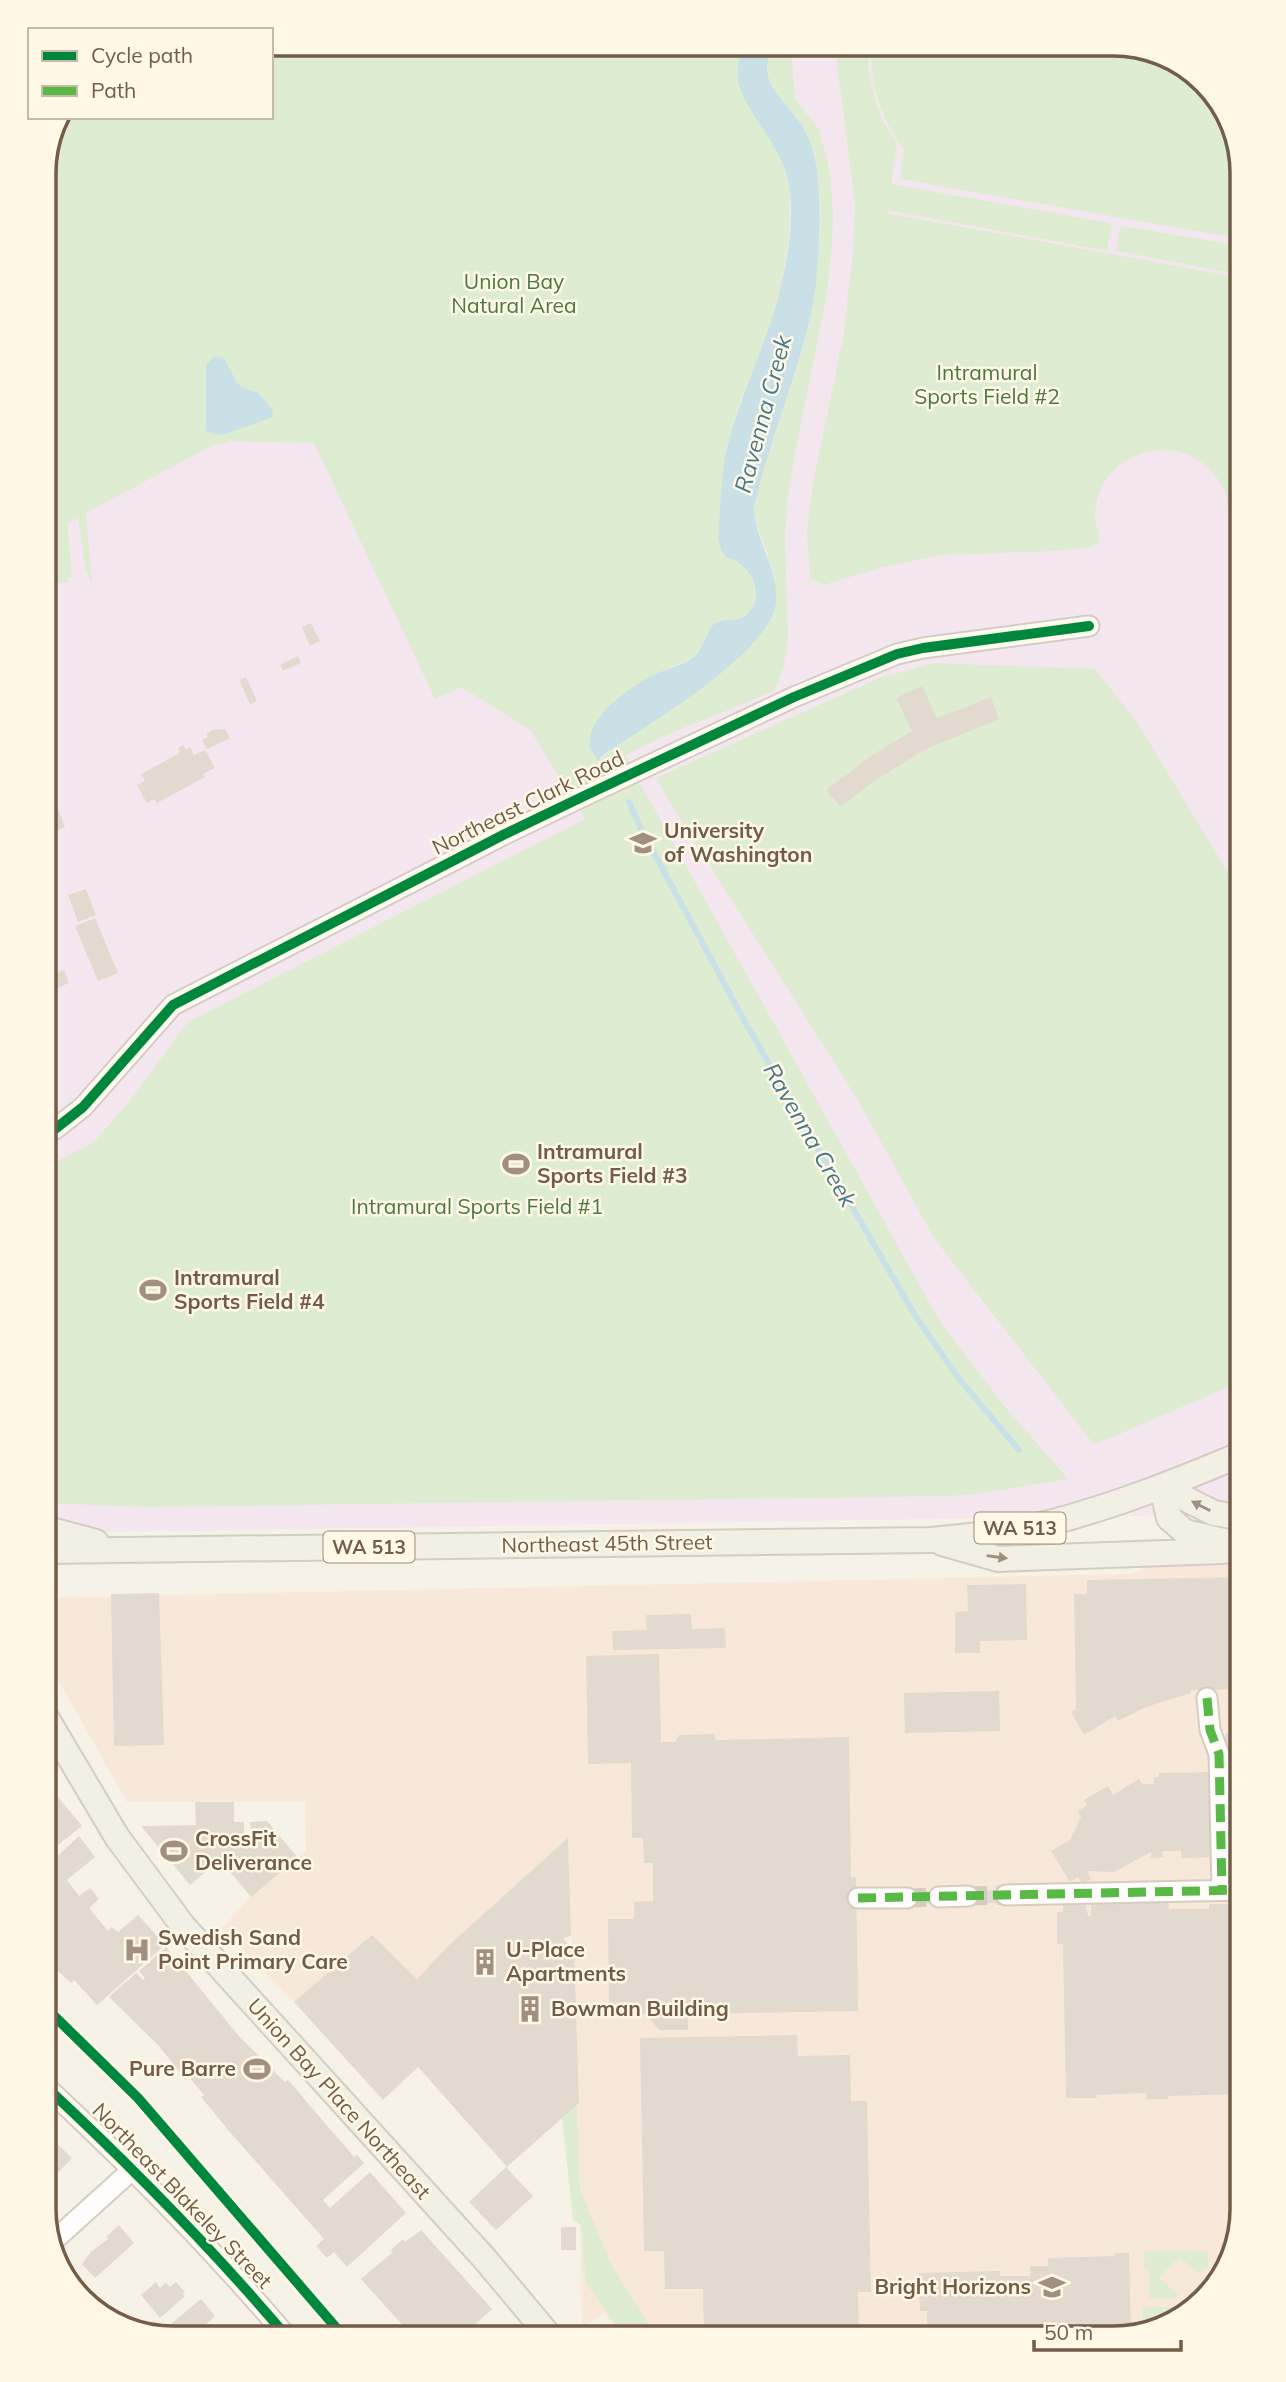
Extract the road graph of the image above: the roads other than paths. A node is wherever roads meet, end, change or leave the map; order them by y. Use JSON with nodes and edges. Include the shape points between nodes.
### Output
{"nodes":[{"id":1,"x":1088,"y":626,"type":"dead end"},
{"id":2,"x":56,"y":1128,"type":"edge"},
{"id":3,"x":1230,"y":1459,"type":"edge"},
{"id":4,"x":1162,"y":1487,"type":"junction"},
{"id":5,"x":1230,"y":1516,"type":"edge"},
{"id":6,"x":56,"y":1531,"type":"edge"},
{"id":7,"x":931,"y":1540,"type":"junction"},
{"id":8,"x":1230,"y":1544,"type":"edge"},
{"id":9,"x":124,"y":1549,"type":"junction"},
{"id":10,"x":1230,"y":1549,"type":"edge"},
{"id":11,"x":56,"y":1551,"type":"edge"},
{"id":12,"x":1207,"y":1698,"type":"dead end"},
{"id":13,"x":56,"y":1734,"type":"edge"},
{"id":14,"x":1222,"y":1890,"type":"junction"},
{"id":15,"x":1230,"y":1890,"type":"edge"},
{"id":16,"x":1006,"y":1895,"type":"tunnel mouth"},
{"id":17,"x":968,"y":1896,"type":"tunnel mouth"},
{"id":18,"x":939,"y":1897,"type":"tunnel mouth"},
{"id":19,"x":858,"y":1898,"type":"dead end"},
{"id":20,"x":907,"y":1898,"type":"tunnel mouth"},
{"id":21,"x":56,"y":2096,"type":"edge"},
{"id":22,"x":133,"y":2169,"type":"junction"},
{"id":23,"x":59,"y":2236,"type":"edge"},
{"id":24,"x":278,"y":2326,"type":"edge"},
{"id":25,"x":541,"y":2326,"type":"edge"}],
"edges":[{"from":1,"to":2,"type":"street","name":"Northeast Clark Road","via":[[897,654],[582,797],[173,1005],[83,1107]]},
{"from":3,"to":4,"type":"main road","number":"WA 513"},
{"from":5,"to":4,"type":"main road","one_way":true,"via":[[1214,1513]]},
{"from":4,"to":7,"type":"main road","name":"Northeast 45th Street","number":"WA 513","via":[[1049,1523]]},
{"from":4,"to":8,"type":"main road","via":[[1170,1518],[1185,1532]]},
{"from":6,"to":9,"type":"main road"},
{"from":7,"to":9,"type":"main road","name":"Northeast 45th Street","number":"WA 513"},
{"from":7,"to":10,"type":"main road","one_way":true,"via":[[998,1559]]},
{"from":9,"to":11,"type":"main road","name":"Northeast 45th Street","number":"WA 513"},
{"from":12,"to":14,"type":"street","via":[[1210,1730],[1219,1755]]},
{"from":13,"to":25,"type":"main road","name":"Union Bay Place Northeast","via":[[117,1837],[183,1926]]},
{"from":14,"to":15,"type":"street"},
{"from":14,"to":16,"type":"street"},
{"from":17,"to":18,"type":"street"},
{"from":19,"to":20,"type":"street"},
{"from":21,"to":22,"type":"street","name":"Northeast Blakeley Street"},
{"from":22,"to":23,"type":"street"},
{"from":22,"to":24,"type":"street","name":"Northeast Blakeley Street"}]}
